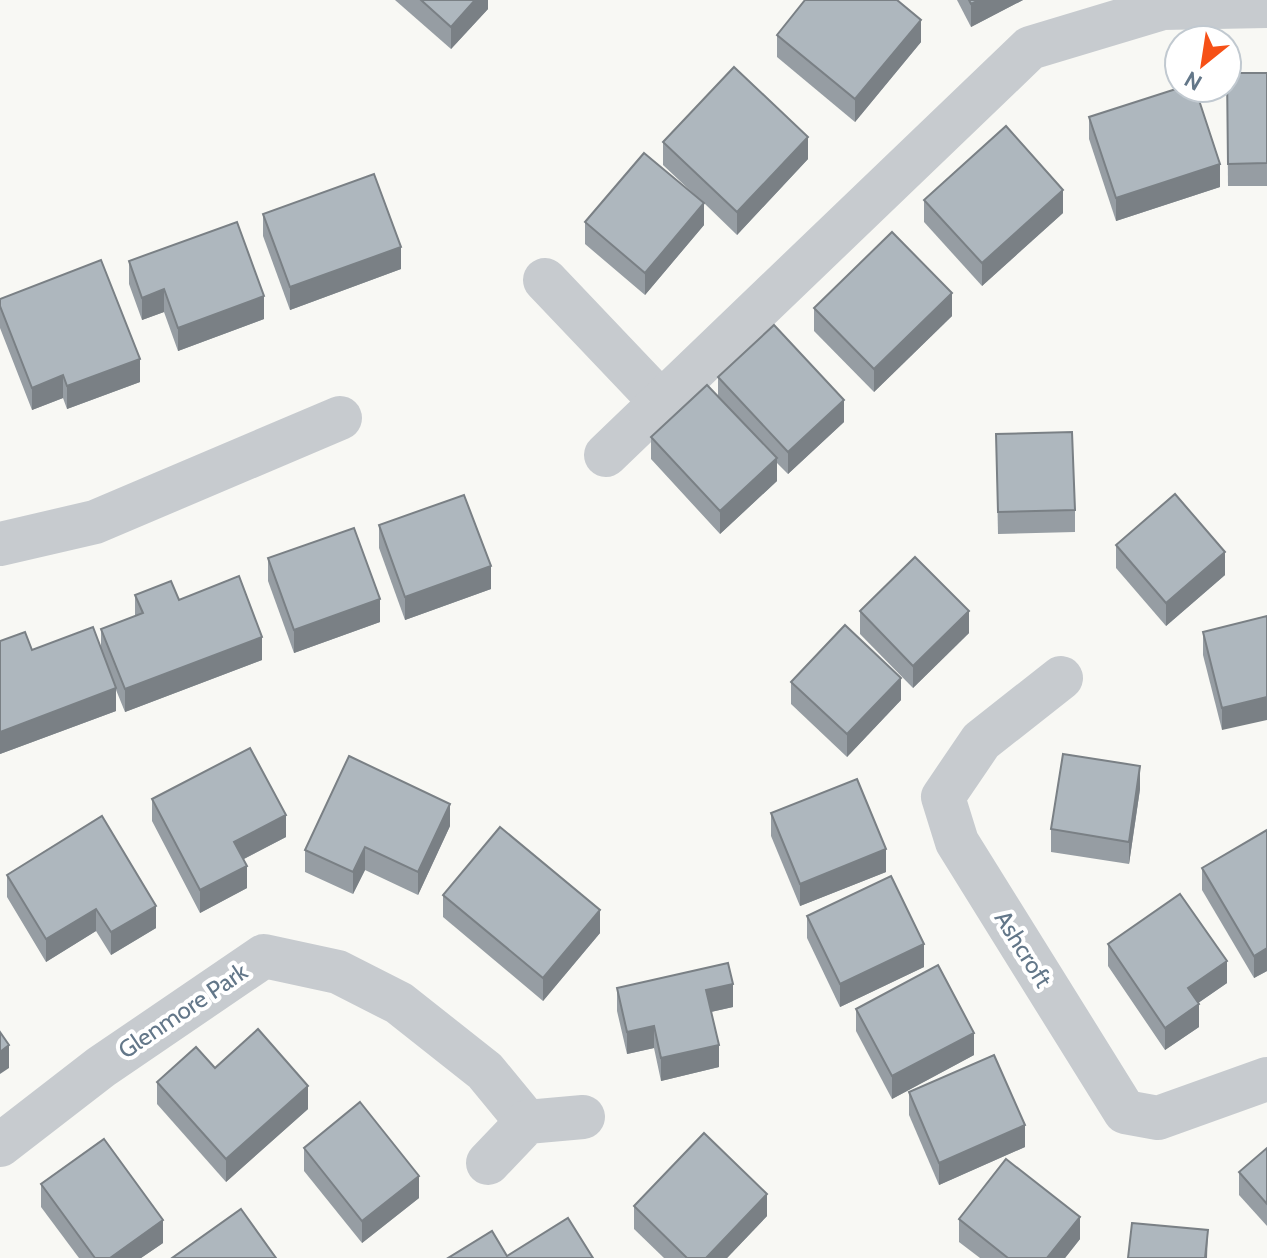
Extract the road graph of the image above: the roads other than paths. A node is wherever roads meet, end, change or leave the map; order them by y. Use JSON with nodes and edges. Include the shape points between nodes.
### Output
{"nodes":[{"id":1,"x":1267,"y":6,"type":"edge"},
{"id":2,"x":545,"y":280,"type":"dead end"},
{"id":3,"x":661,"y":402,"type":"junction"},
{"id":4,"x":340,"y":418,"type":"dead end"},
{"id":5,"x":606,"y":455,"type":"dead end"},
{"id":6,"x":0,"y":544,"type":"edge"},
{"id":7,"x":1061,"y":678,"type":"dead end"},
{"id":8,"x":1267,"y":1079,"type":"edge"},
{"id":9,"x":583,"y":1117,"type":"dead end"},
{"id":10,"x":527,"y":1122,"type":"junction"},
{"id":11,"x":0,"y":1145,"type":"edge"},
{"id":12,"x":488,"y":1163,"type":"dead end"}],
"edges":[{"from":1,"to":3,"type":"street","via":[[1163,8],[1030,48]]},
{"from":2,"to":3,"type":"street"},
{"from":3,"to":5,"type":"street"},
{"from":4,"to":6,"type":"street","via":[[95,522]]},
{"from":7,"to":8,"type":"street","name":"Ashcroft","via":[[981,741],[943,797],[957,842],[1125,1112],[1158,1118]]},
{"from":9,"to":10,"type":"street"},
{"from":10,"to":11,"type":"street","name":"Glenmore Park","via":[[485,1071],[399,1003],[338,972],[264,956],[101,1067]]},
{"from":10,"to":12,"type":"street"}]}
